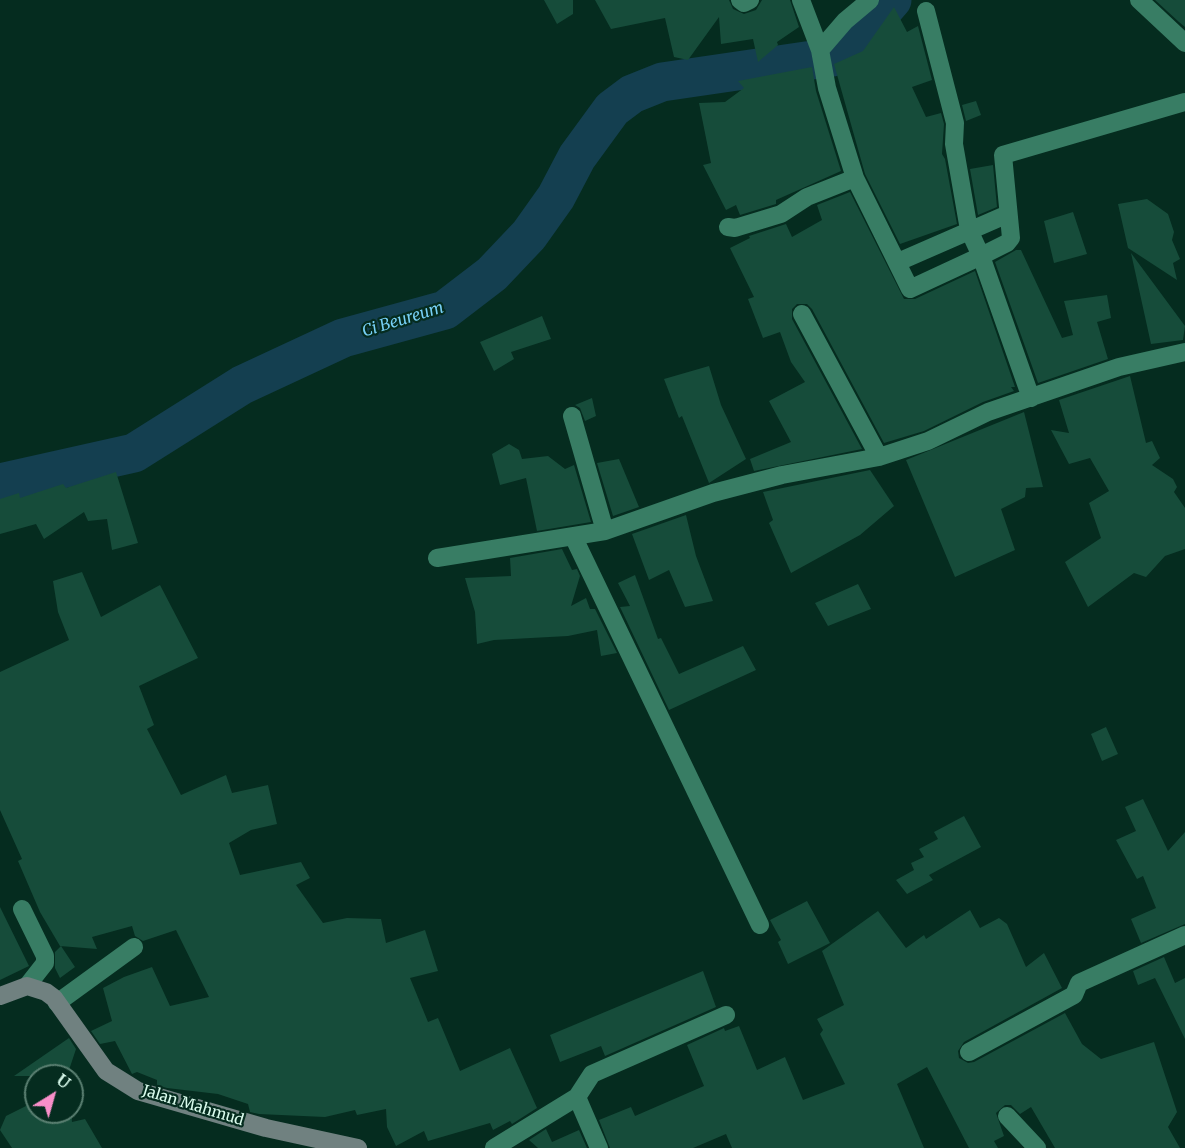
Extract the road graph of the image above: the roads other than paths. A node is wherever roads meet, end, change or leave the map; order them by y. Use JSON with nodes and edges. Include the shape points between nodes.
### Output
{"nodes":[{"id":1,"x":740,"y":0,"type":"edge"},
{"id":2,"x":750,"y":0,"type":"edge"},
{"id":3,"x":801,"y":0,"type":"edge"},
{"id":4,"x":870,"y":0,"type":"edge"},
{"id":5,"x":1139,"y":0,"type":"edge"},
{"id":6,"x":926,"y":11,"type":"dead end"},
{"id":7,"x":1185,"y":43,"type":"edge"},
{"id":8,"x":820,"y":52,"type":"junction"},
{"id":9,"x":1185,"y":102,"type":"edge"},
{"id":10,"x":855,"y":178,"type":"junction"},
{"id":11,"x":1008,"y":214,"type":"junction"},
{"id":12,"x":728,"y":227,"type":"dead end"},
{"id":13,"x":969,"y":230,"type":"junction"},
{"id":14,"x":981,"y":256,"type":"junction"},
{"id":15,"x":898,"y":262,"type":"junction"},
{"id":16,"x":802,"y":314,"type":"dead end"},
{"id":17,"x":1185,"y":352,"type":"edge"},
{"id":18,"x":1031,"y":398,"type":"junction"},
{"id":19,"x":572,"y":416,"type":"dead end"},
{"id":20,"x":879,"y":457,"type":"junction"},
{"id":21,"x":605,"y":531,"type":"junction"},
{"id":22,"x":573,"y":536,"type":"junction"},
{"id":23,"x":436,"y":558,"type":"dead end"},
{"id":24,"x":22,"y":909,"type":"dead end"},
{"id":25,"x":760,"y":925,"type":"dead end"},
{"id":26,"x":1185,"y":935,"type":"edge"},
{"id":27,"x":134,"y":947,"type":"dead end"},
{"id":28,"x":27,"y":986,"type":"junction"},
{"id":29,"x":0,"y":996,"type":"edge"},
{"id":30,"x":57,"y":1003,"type":"junction"},
{"id":31,"x":726,"y":1015,"type":"dead end"},
{"id":32,"x":969,"y":1052,"type":"dead end"},
{"id":33,"x":576,"y":1097,"type":"junction"},
{"id":34,"x":1006,"y":1116,"type":"dead end"},
{"id":35,"x":350,"y":1147,"type":"edge"},
{"id":36,"x":494,"y":1148,"type":"edge"},
{"id":37,"x":599,"y":1148,"type":"edge"},
{"id":38,"x":1037,"y":1148,"type":"edge"}],
"edges":[{"from":1,"to":2,"type":"street"},
{"from":3,"to":8,"type":"street"},
{"from":4,"to":8,"type":"street","via":[[845,21]]},
{"from":5,"to":7,"type":"street"},
{"from":6,"to":13,"type":"street","via":[[955,123],[954,144]]},
{"from":8,"to":10,"type":"street"},
{"from":9,"to":11,"type":"street","via":[[1003,155]]},
{"from":10,"to":12,"type":"street","via":[[807,198],[781,214]]},
{"from":10,"to":15,"type":"street"},
{"from":11,"to":13,"type":"street"},
{"from":11,"to":14,"type":"street","via":[[1011,238]]},
{"from":13,"to":14,"type":"street"},
{"from":13,"to":15,"type":"street"},
{"from":14,"to":15,"type":"street","via":[[910,289]]},
{"from":14,"to":18,"type":"street"},
{"from":16,"to":20,"type":"street"},
{"from":17,"to":18,"type":"street","via":[[1119,367]]},
{"from":18,"to":20,"type":"street"},
{"from":19,"to":21,"type":"street"},
{"from":20,"to":21,"type":"street","via":[[724,490]]},
{"from":21,"to":22,"type":"street"},
{"from":22,"to":23,"type":"street"},
{"from":22,"to":25,"type":"street"},
{"from":24,"to":28,"type":"street","via":[[45,956],[45,963]]},
{"from":26,"to":32,"type":"street","via":[[1079,983],[1074,995]]},
{"from":27,"to":30,"type":"street"},
{"from":28,"to":29,"type":"street"},
{"from":28,"to":30,"type":"street","name":"Jalan Mahmud","via":[[46,992]]},
{"from":30,"to":35,"type":"street","name":"Jalan Mahmud","via":[[106,1071],[138,1091],[266,1128]]},
{"from":31,"to":33,"type":"street","via":[[592,1074]]},
{"from":33,"to":36,"type":"street"},
{"from":33,"to":37,"type":"street"},
{"from":34,"to":38,"type":"street"}]}
